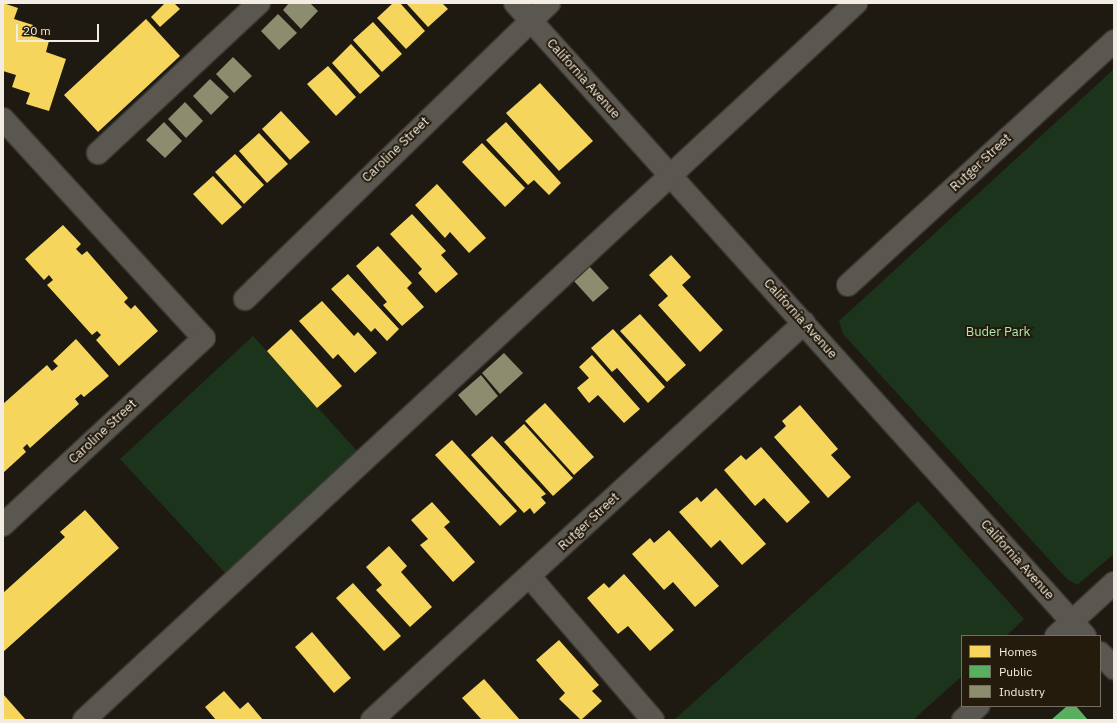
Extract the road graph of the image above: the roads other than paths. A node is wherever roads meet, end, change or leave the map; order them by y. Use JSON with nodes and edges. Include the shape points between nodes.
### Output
{"nodes":[{"id":1,"x":259,"y":3,"type":"edge"},
{"id":2,"x":515,"y":3,"type":"edge"},
{"id":3,"x":549,"y":3,"type":"edge"},
{"id":4,"x":856,"y":3,"type":"edge"},
{"id":5,"x":530,"y":21,"type":"junction"},
{"id":6,"x":1114,"y":41,"type":"edge"},
{"id":7,"x":3,"y":118,"type":"edge"},
{"id":8,"x":98,"y":154,"type":"dead end"},
{"id":9,"x":670,"y":175,"type":"junction"},
{"id":10,"x":848,"y":285,"type":"dead end"},
{"id":11,"x":245,"y":299,"type":"dead end"},
{"id":12,"x":804,"y":323,"type":"junction"},
{"id":13,"x":3,"y":526,"type":"edge"},
{"id":14,"x":530,"y":577,"type":"junction"},
{"id":15,"x":1114,"y":583,"type":"edge"},
{"id":16,"x":1078,"y":628,"type":"edge"},
{"id":17,"x":1059,"y":635,"type":"edge"},
{"id":18,"x":1101,"y":654,"type":"edge"},
{"id":19,"x":1114,"y":668,"type":"edge"},
{"id":20,"x":977,"y":707,"type":"edge"},
{"id":21,"x":84,"y":720,"type":"edge"},
{"id":22,"x":372,"y":720,"type":"edge"},
{"id":23,"x":653,"y":720,"type":"edge"},
{"id":24,"x":963,"y":720,"type":"edge"}],
"edges":[{"from":1,"to":8,"type":"street"},
{"from":2,"to":5,"type":"street","name":"California Avenue"},
{"from":3,"to":5,"type":"street","name":"Caroline Street"},
{"from":4,"to":9,"type":"street"},
{"from":5,"to":9,"type":"street","name":"California Avenue"},
{"from":5,"to":11,"type":"street","name":"Caroline Street"},
{"from":6,"to":10,"type":"street","name":"Rutger Street"},
{"from":7,"to":13,"type":"street","name":"Caroline Street","via":[[204,338]]},
{"from":9,"to":12,"type":"street","name":"California Avenue"},
{"from":9,"to":21,"type":"street"},
{"from":12,"to":14,"type":"street","name":"Rutger Street"},
{"from":12,"to":16,"type":"street","name":"California Avenue"},
{"from":14,"to":22,"type":"street","name":"Rutger Street"},
{"from":14,"to":23,"type":"street"},
{"from":15,"to":16,"type":"street"},
{"from":16,"to":17,"type":"street"},
{"from":18,"to":19,"type":"street"},
{"from":20,"to":24,"type":"street"}]}
